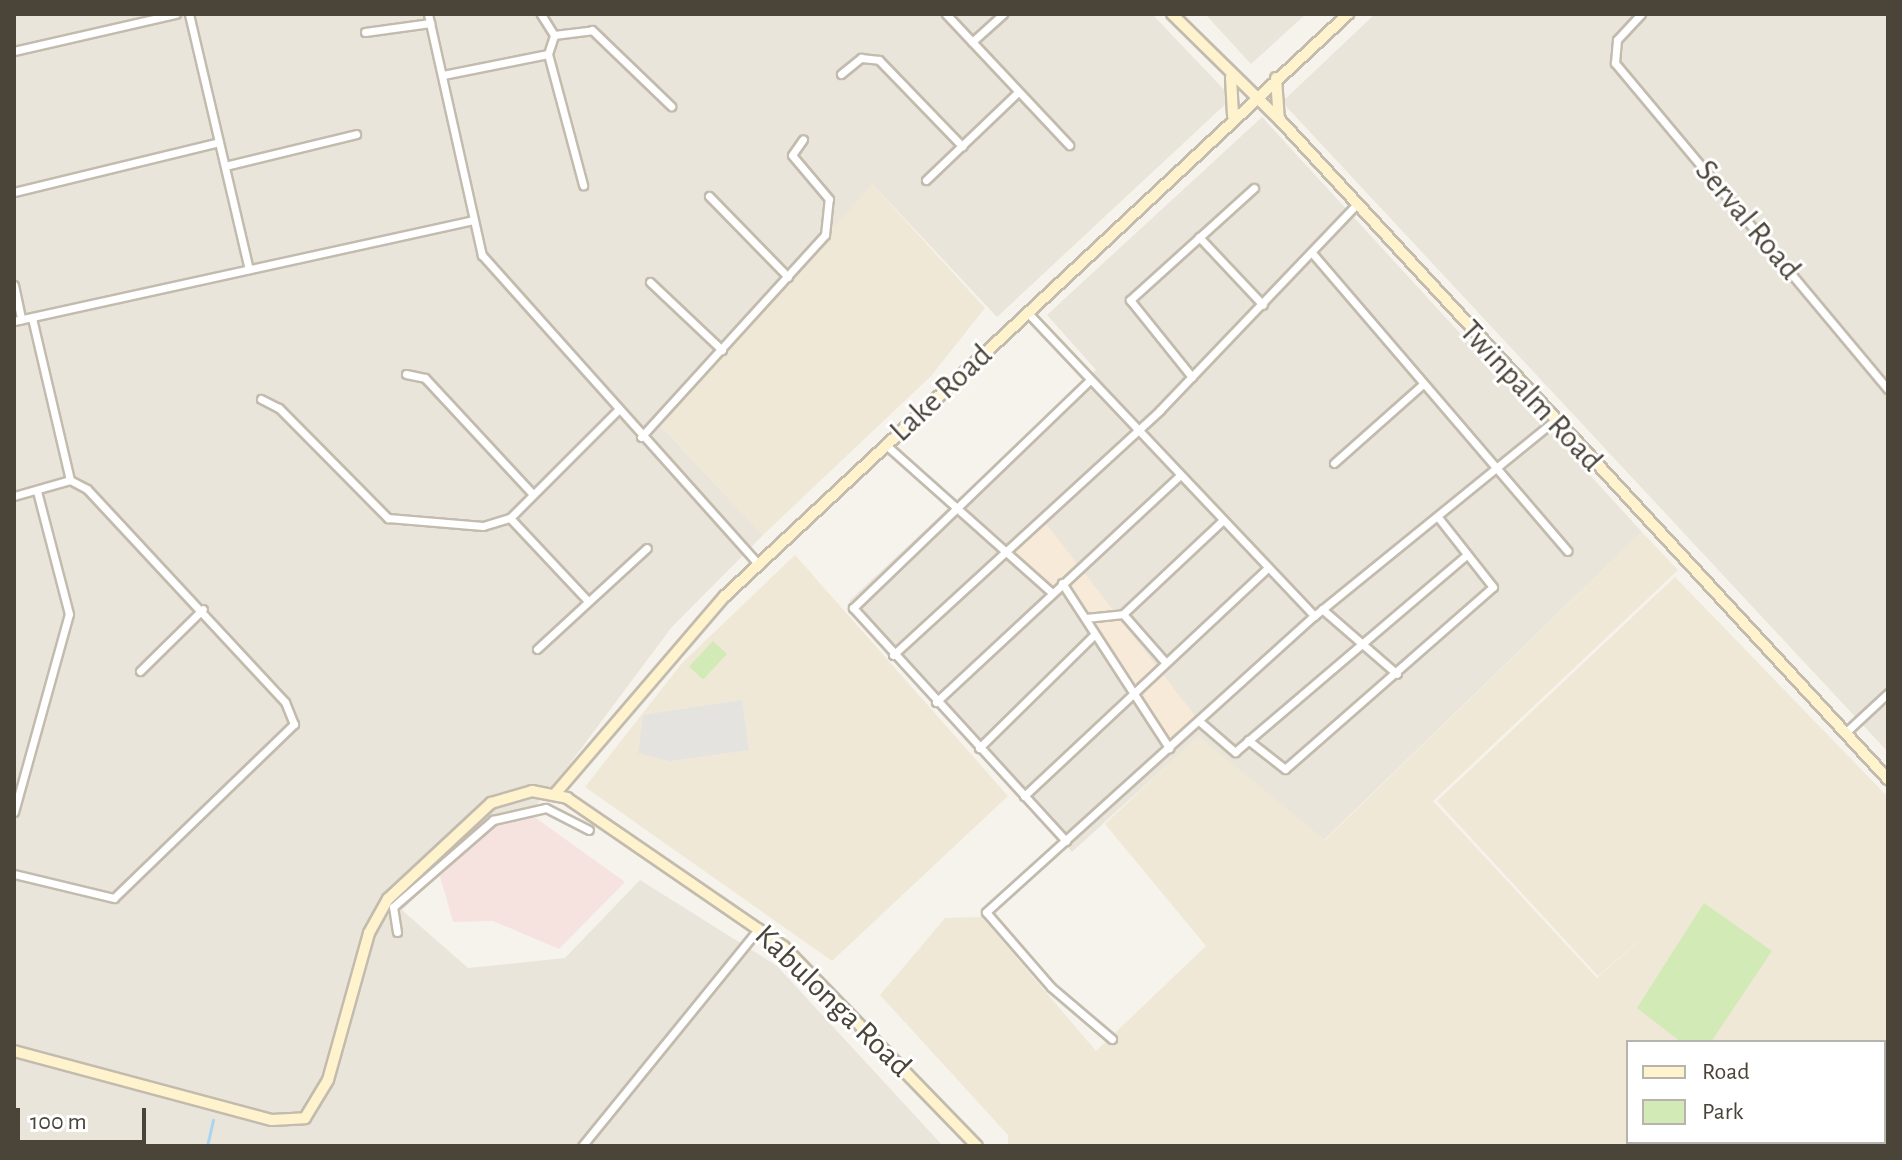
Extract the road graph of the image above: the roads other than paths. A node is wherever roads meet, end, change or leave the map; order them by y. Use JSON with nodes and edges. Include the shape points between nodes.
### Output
{"nodes":[{"id":1,"x":176,"y":14,"type":"edge"},
{"id":2,"x":189,"y":14,"type":"edge"},
{"id":3,"x":541,"y":14,"type":"edge"},
{"id":4,"x":946,"y":14,"type":"edge"},
{"id":5,"x":1003,"y":14,"type":"edge"},
{"id":6,"x":1172,"y":14,"type":"edge"},
{"id":7,"x":1348,"y":14,"type":"edge"},
{"id":8,"x":1641,"y":14,"type":"edge"},
{"id":9,"x":429,"y":18,"type":"edge"},
{"id":10,"x":365,"y":32,"type":"dead end"},
{"id":11,"x":554,"y":35,"type":"junction"},
{"id":12,"x":972,"y":42,"type":"junction"},
{"id":13,"x":14,"y":51,"type":"edge"},
{"id":14,"x":548,"y":54,"type":"junction"},
{"id":15,"x":841,"y":74,"type":"dead end"},
{"id":16,"x":443,"y":75,"type":"junction"},
{"id":17,"x":1230,"y":75,"type":"junction"},
{"id":18,"x":1277,"y":76,"type":"junction"},
{"id":19,"x":1018,"y":92,"type":"junction"},
{"id":20,"x":1255,"y":97,"type":"junction"},
{"id":21,"x":671,"y":106,"type":"dead end"},
{"id":22,"x":1232,"y":118,"type":"junction"},
{"id":23,"x":1280,"y":120,"type":"junction"},
{"id":24,"x":356,"y":134,"type":"dead end"},
{"id":25,"x":803,"y":139,"type":"dead end"},
{"id":26,"x":219,"y":142,"type":"junction"},
{"id":27,"x":1069,"y":145,"type":"dead end"},
{"id":28,"x":962,"y":146,"type":"junction"},
{"id":29,"x":225,"y":166,"type":"junction"},
{"id":30,"x":926,"y":180,"type":"dead end"},
{"id":31,"x":583,"y":185,"type":"dead end"},
{"id":32,"x":1254,"y":188,"type":"dead end"},
{"id":33,"x":14,"y":192,"type":"edge"},
{"id":34,"x":709,"y":196,"type":"dead end"},
{"id":35,"x":1356,"y":205,"type":"junction"},
{"id":36,"x":473,"y":220,"type":"junction"},
{"id":37,"x":1199,"y":237,"type":"junction"},
{"id":38,"x":1313,"y":254,"type":"junction"},
{"id":39,"x":249,"y":269,"type":"junction"},
{"id":40,"x":788,"y":277,"type":"junction"},
{"id":41,"x":650,"y":282,"type":"dead end"},
{"id":42,"x":14,"y":285,"type":"edge"},
{"id":43,"x":1263,"y":305,"type":"junction"},
{"id":44,"x":1026,"y":312,"type":"junction"},
{"id":45,"x":32,"y":318,"type":"junction"},
{"id":46,"x":18,"y":320,"type":"edge"},
{"id":47,"x":722,"y":350,"type":"junction"},
{"id":48,"x":406,"y":374,"type":"dead end"},
{"id":49,"x":1192,"y":377,"type":"junction"},
{"id":50,"x":1089,"y":381,"type":"junction"},
{"id":51,"x":1423,"y":384,"type":"junction"},
{"id":52,"x":1888,"y":389,"type":"edge"},
{"id":53,"x":261,"y":399,"type":"dead end"},
{"id":54,"x":618,"y":410,"type":"junction"},
{"id":55,"x":1555,"y":420,"type":"junction"},
{"id":56,"x":1135,"y":430,"type":"junction"},
{"id":57,"x":641,"y":437,"type":"junction"},
{"id":58,"x":886,"y":445,"type":"junction"},
{"id":59,"x":1334,"y":463,"type":"dead end"},
{"id":60,"x":1497,"y":469,"type":"junction"},
{"id":61,"x":1179,"y":476,"type":"junction"},
{"id":62,"x":70,"y":480,"type":"junction"},
{"id":63,"x":37,"y":491,"type":"junction"},
{"id":64,"x":532,"y":493,"type":"junction"},
{"id":65,"x":14,"y":496,"type":"edge"},
{"id":66,"x":956,"y":511,"type":"junction"},
{"id":67,"x":1438,"y":517,"type":"junction"},
{"id":68,"x":510,"y":518,"type":"junction"},
{"id":69,"x":1222,"y":521,"type":"junction"},
{"id":70,"x":647,"y":548,"type":"dead end"},
{"id":71,"x":1004,"y":550,"type":"junction"},
{"id":72,"x":1568,"y":551,"type":"dead end"},
{"id":73,"x":1464,"y":557,"type":"junction"},
{"id":74,"x":759,"y":565,"type":"junction"},
{"id":75,"x":1268,"y":568,"type":"junction"},
{"id":76,"x":1062,"y":583,"type":"junction"},
{"id":77,"x":1052,"y":593,"type":"junction"},
{"id":78,"x":588,"y":601,"type":"junction"},
{"id":79,"x":203,"y":609,"type":"junction"},
{"id":80,"x":1322,"y":609,"type":"junction"},
{"id":81,"x":1123,"y":614,"type":"junction"},
{"id":82,"x":1314,"y":616,"type":"junction"},
{"id":83,"x":1086,"y":618,"type":"junction"},
{"id":84,"x":1093,"y":636,"type":"junction"},
{"id":85,"x":1365,"y":642,"type":"junction"},
{"id":86,"x":537,"y":649,"type":"dead end"},
{"id":87,"x":893,"y":655,"type":"junction"},
{"id":88,"x":1165,"y":662,"type":"junction"},
{"id":89,"x":140,"y":671,"type":"dead end"},
{"id":90,"x":1397,"y":674,"type":"junction"},
{"id":91,"x":1135,"y":690,"type":"junction"},
{"id":92,"x":1888,"y":693,"type":"edge"},
{"id":93,"x":936,"y":702,"type":"junction"},
{"id":94,"x":1199,"y":721,"type":"junction"},
{"id":95,"x":1845,"y":733,"type":"junction"},
{"id":96,"x":1248,"y":740,"type":"junction"},
{"id":97,"x":979,"y":748,"type":"junction"},
{"id":98,"x":1169,"y":748,"type":"junction"},
{"id":99,"x":1888,"y":779,"type":"edge"},
{"id":100,"x":555,"y":794,"type":"junction"},
{"id":101,"x":1024,"y":796,"type":"junction"},
{"id":102,"x":14,"y":812,"type":"edge"},
{"id":103,"x":589,"y":830,"type":"dead end"},
{"id":104,"x":1066,"y":841,"type":"junction"},
{"id":105,"x":14,"y":874,"type":"edge"},
{"id":106,"x":759,"y":928,"type":"junction"},
{"id":107,"x":397,"y":932,"type":"dead end"},
{"id":108,"x":1112,"y":1039,"type":"dead end"},
{"id":109,"x":14,"y":1051,"type":"edge"},
{"id":110,"x":582,"y":1146,"type":"edge"},
{"id":111,"x":977,"y":1146,"type":"edge"}],
"edges":[{"from":1,"to":13,"type":"street"},
{"from":2,"to":26,"type":"street"},
{"from":3,"to":11,"type":"street"},
{"from":4,"to":12,"type":"street"},
{"from":5,"to":12,"type":"street"},
{"from":6,"to":17,"type":"main road","name":"Twinpalm Road"},
{"from":7,"to":18,"type":"main road","name":"Lake Road"},
{"from":8,"to":52,"type":"street","name":"Serval Road","via":[[1613,50],[1626,79]]},
{"from":9,"to":10,"type":"street"},
{"from":9,"to":16,"type":"street"},
{"from":11,"to":14,"type":"street"},
{"from":11,"to":21,"type":"street","via":[[592,30]]},
{"from":12,"to":19,"type":"street"},
{"from":14,"to":16,"type":"street"},
{"from":14,"to":31,"type":"street"},
{"from":15,"to":28,"type":"street","via":[[861,58],[879,60]]},
{"from":16,"to":36,"type":"street"},
{"from":17,"to":20,"type":"main road","name":"Twinpalm Road"},
{"from":17,"to":22,"type":"main road","via":[[1236,96]]},
{"from":18,"to":20,"type":"main road","name":"Lake Road"},
{"from":18,"to":23,"type":"main road"},
{"from":19,"to":27,"type":"street"},
{"from":19,"to":28,"type":"street"},
{"from":20,"to":22,"type":"main road","name":"Lake Road"},
{"from":20,"to":23,"type":"main road","name":"Twinpalm Road"},
{"from":22,"to":44,"type":"main road","name":"Lake Road"},
{"from":23,"to":35,"type":"main road","name":"Twinpalm Road"},
{"from":24,"to":29,"type":"street"},
{"from":25,"to":40,"type":"street","via":[[793,160],[820,184],[830,221]]},
{"from":26,"to":29,"type":"street"},
{"from":26,"to":33,"type":"street"},
{"from":28,"to":30,"type":"street"},
{"from":29,"to":39,"type":"street"},
{"from":32,"to":37,"type":"street"},
{"from":34,"to":40,"type":"street"},
{"from":35,"to":38,"type":"street"},
{"from":35,"to":55,"type":"main road","name":"Twinpalm Road"},
{"from":36,"to":39,"type":"street"},
{"from":36,"to":54,"type":"street","via":[[495,276]]},
{"from":37,"to":43,"type":"street"},
{"from":37,"to":49,"type":"street","via":[[1130,302]]},
{"from":38,"to":43,"type":"street"},
{"from":38,"to":51,"type":"street"},
{"from":39,"to":45,"type":"street"},
{"from":40,"to":47,"type":"street"},
{"from":41,"to":47,"type":"street"},
{"from":42,"to":46,"type":"street"},
{"from":43,"to":49,"type":"street"},
{"from":44,"to":50,"type":"street"},
{"from":44,"to":58,"type":"main road","name":"Lake Road"},
{"from":45,"to":46,"type":"street"},
{"from":45,"to":62,"type":"street"},
{"from":47,"to":57,"type":"street"},
{"from":48,"to":64,"type":"street","via":[[425,378]]},
{"from":49,"to":56,"type":"street"},
{"from":50,"to":56,"type":"street"},
{"from":50,"to":66,"type":"street"},
{"from":51,"to":59,"type":"street"},
{"from":51,"to":60,"type":"street"},
{"from":53,"to":68,"type":"street","via":[[279,408],[388,518],[483,526]]},
{"from":54,"to":57,"type":"street"},
{"from":54,"to":64,"type":"street"},
{"from":55,"to":60,"type":"street"},
{"from":55,"to":95,"type":"main road","name":"Twinpalm Road"},
{"from":56,"to":61,"type":"street"},
{"from":56,"to":71,"type":"street"},
{"from":57,"to":74,"type":"street"},
{"from":58,"to":66,"type":"street"},
{"from":58,"to":74,"type":"main road","name":"Lake Road"},
{"from":60,"to":67,"type":"street"},
{"from":60,"to":72,"type":"street"},
{"from":61,"to":69,"type":"street"},
{"from":61,"to":76,"type":"street"},
{"from":62,"to":63,"type":"street"},
{"from":62,"to":79,"type":"street","via":[[87,489]]},
{"from":63,"to":65,"type":"street"},
{"from":63,"to":102,"type":"street","via":[[69,614]]},
{"from":64,"to":68,"type":"street"},
{"from":66,"to":71,"type":"street"},
{"from":66,"to":87,"type":"street","via":[[853,608]]},
{"from":67,"to":73,"type":"street"},
{"from":67,"to":80,"type":"street"},
{"from":68,"to":78,"type":"street"},
{"from":69,"to":75,"type":"street"},
{"from":69,"to":81,"type":"street"},
{"from":70,"to":78,"type":"street"},
{"from":71,"to":77,"type":"street"},
{"from":71,"to":87,"type":"street"},
{"from":73,"to":85,"type":"street"},
{"from":73,"to":90,"type":"street","via":[[1493,587]]},
{"from":74,"to":100,"type":"main road","name":"Lake Road","via":[[655,670]]},
{"from":75,"to":82,"type":"street"},
{"from":75,"to":88,"type":"street"},
{"from":76,"to":77,"type":"street"},
{"from":76,"to":83,"type":"street"},
{"from":77,"to":93,"type":"street"},
{"from":78,"to":86,"type":"street"},
{"from":79,"to":89,"type":"street"},
{"from":79,"to":105,"type":"street","via":[[285,702],[293,715],[290,731],[114,898]]},
{"from":80,"to":82,"type":"street"},
{"from":80,"to":85,"type":"street"},
{"from":81,"to":83,"type":"street"},
{"from":81,"to":88,"type":"street"},
{"from":82,"to":94,"type":"street"},
{"from":83,"to":84,"type":"street"},
{"from":84,"to":91,"type":"street"},
{"from":84,"to":97,"type":"street"},
{"from":85,"to":90,"type":"street"},
{"from":85,"to":96,"type":"street"},
{"from":87,"to":93,"type":"street"},
{"from":88,"to":91,"type":"street"},
{"from":90,"to":96,"type":"street","via":[[1285,769]]},
{"from":91,"to":98,"type":"street"},
{"from":91,"to":101,"type":"street"},
{"from":92,"to":95,"type":"street"},
{"from":93,"to":97,"type":"street"},
{"from":94,"to":96,"type":"street","via":[[1232,752]]},
{"from":94,"to":98,"type":"street"},
{"from":95,"to":99,"type":"main road","name":"Twinpalm Road"},
{"from":97,"to":101,"type":"street"},
{"from":98,"to":104,"type":"street"},
{"from":100,"to":106,"type":"main road","name":"Kabulonga Road"},
{"from":100,"to":109,"type":"main road","via":[[500,797],[388,899],[369,933],[322,1096],[305,1118],[272,1120]]},
{"from":101,"to":104,"type":"street"},
{"from":103,"to":107,"type":"street","via":[[546,808],[493,820],[393,907]]},
{"from":104,"to":108,"type":"street","via":[[985,917]]},
{"from":106,"to":110,"type":"street"},
{"from":106,"to":111,"type":"main road","name":"Kabulonga Road","via":[[837,996]]}]}
